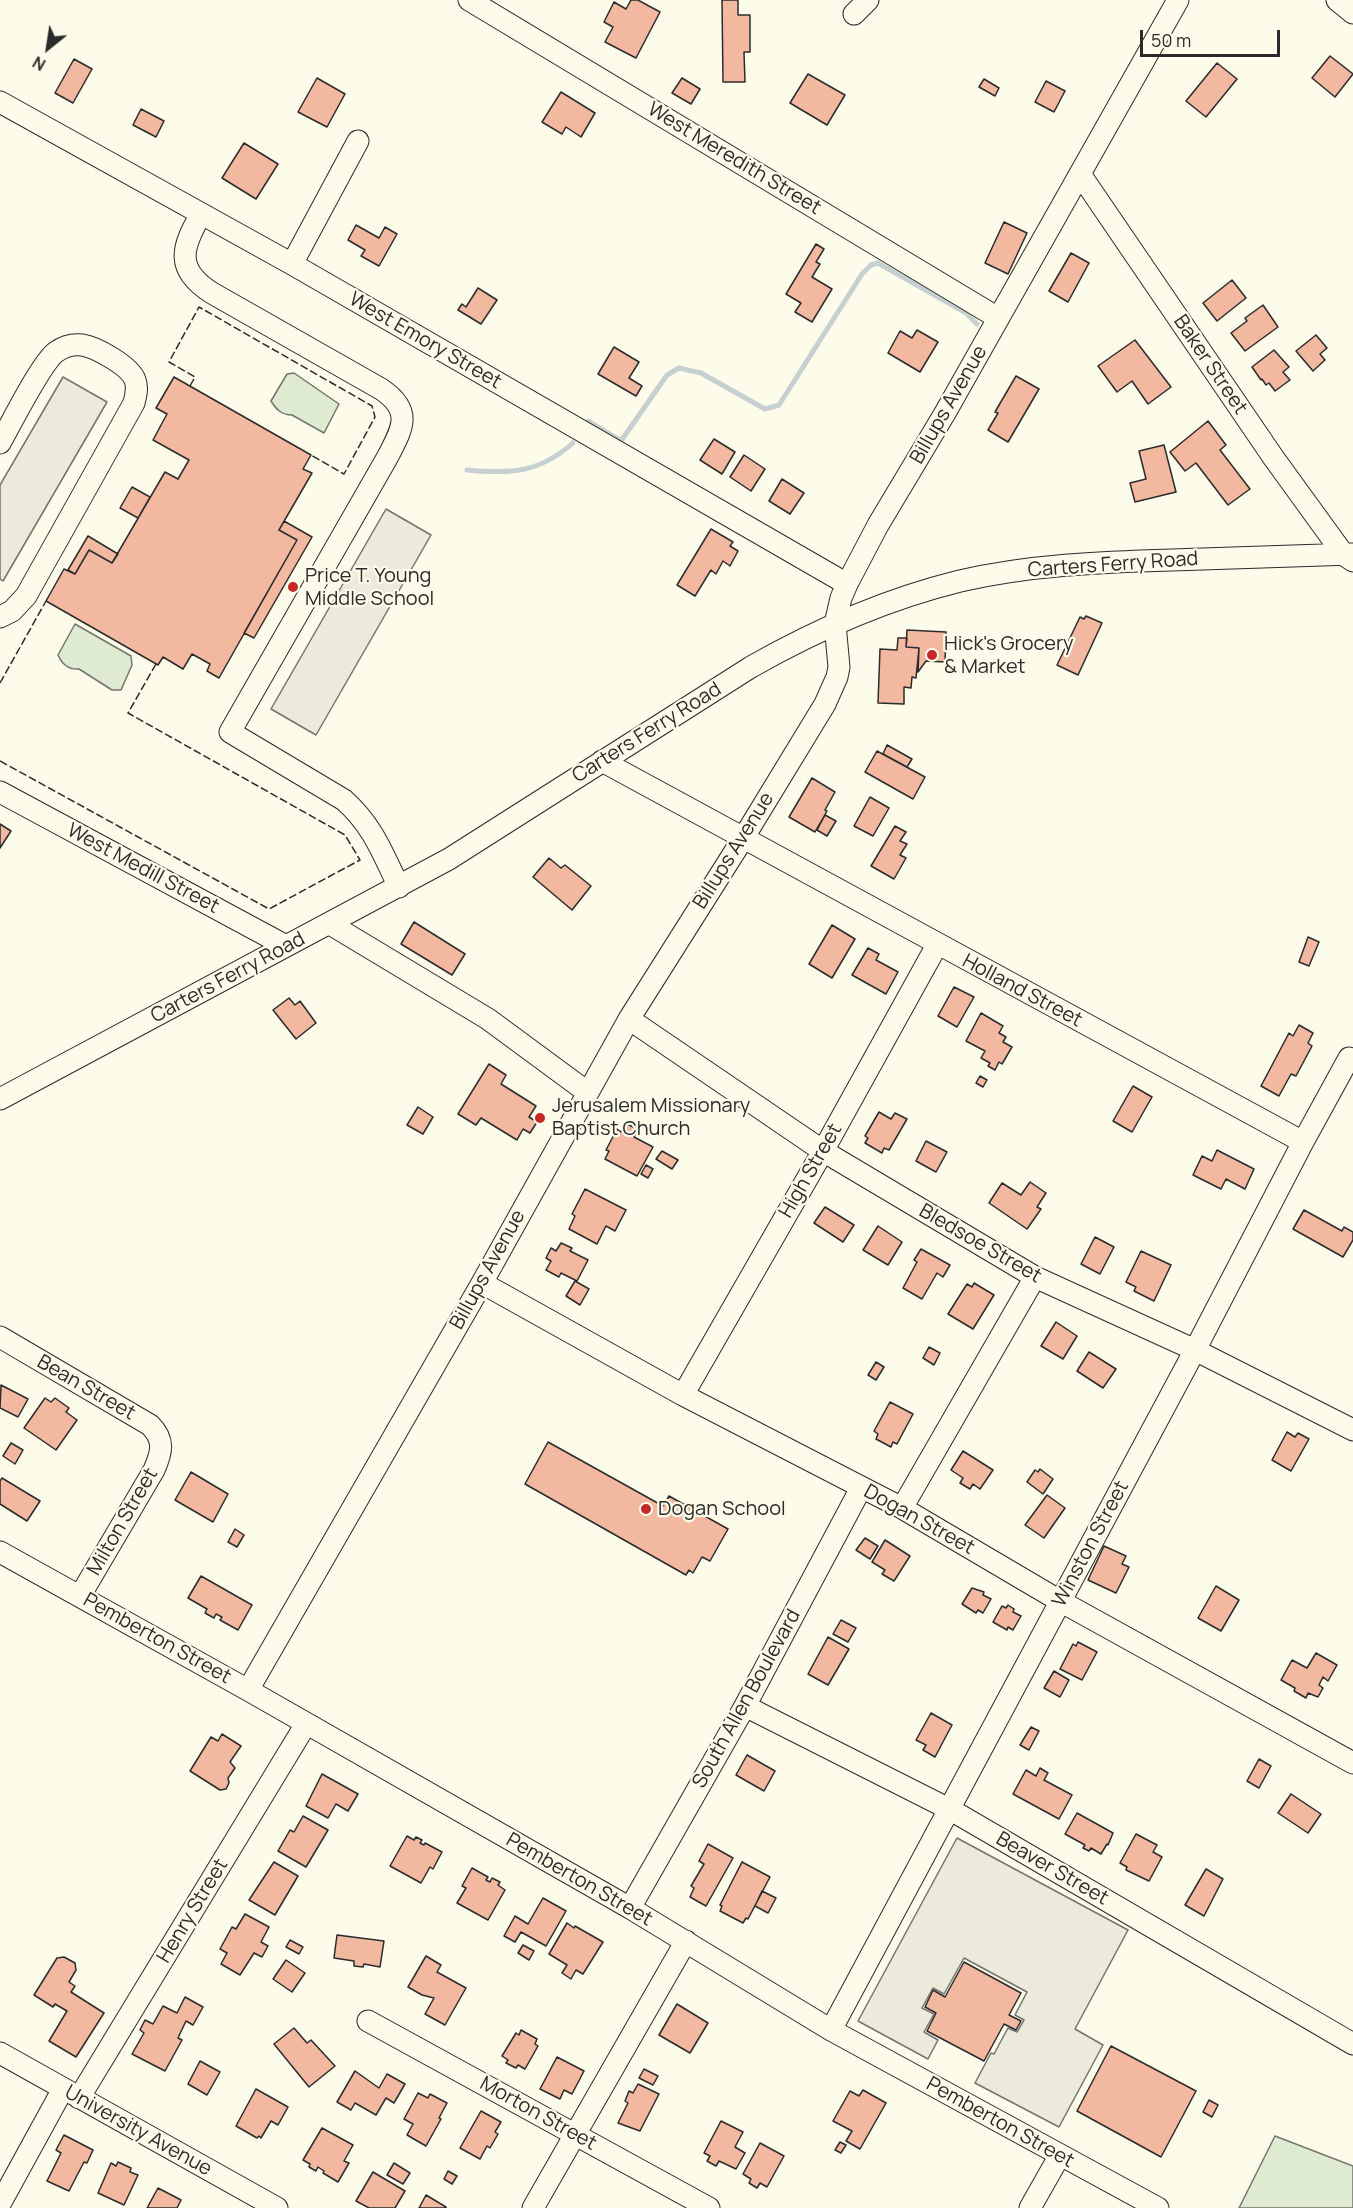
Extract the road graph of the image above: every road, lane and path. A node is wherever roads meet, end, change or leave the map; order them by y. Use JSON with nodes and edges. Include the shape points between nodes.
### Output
{"nodes":[{"id":1,"x":469,"y":0,"type":"edge"},
{"id":2,"x":1178,"y":0,"type":"edge"},
{"id":3,"x":1337,"y":0,"type":"edge"},
{"id":4,"x":1353,"y":13,"type":"edge"},
{"id":5,"x":0,"y":102,"type":"edge"},
{"id":6,"x":358,"y":141,"type":"dead end"},
{"id":7,"x":1080,"y":174,"type":"junction"},
{"id":8,"x":201,"y":214,"type":"junction"},
{"id":9,"x":292,"y":264,"type":"junction"},
{"id":10,"x":998,"y":318,"type":"junction"},
{"id":11,"x":0,"y":443,"type":"edge"},
{"id":12,"x":1350,"y":557,"type":"edge"},
{"id":13,"x":847,"y":584,"type":"junction"},
{"id":14,"x":0,"y":617,"type":"edge"},
{"id":15,"x":835,"y":624,"type":"junction"},
{"id":16,"x":602,"y":761,"type":"junction"},
{"id":17,"x":0,"y":792,"type":"edge"},
{"id":18,"x":744,"y":837,"type":"junction"},
{"id":19,"x":399,"y":887,"type":"junction"},
{"id":20,"x":330,"y":924,"type":"junction"},
{"id":21,"x":937,"y":945,"type":"junction"},
{"id":22,"x":286,"y":946,"type":"junction"},
{"id":23,"x":629,"y":1019,"type":"junction"},
{"id":24,"x":1351,"y":1059,"type":"edge"},
{"id":25,"x":587,"y":1092,"type":"junction"},
{"id":26,"x":0,"y":1099,"type":"edge"},
{"id":27,"x":1303,"y":1142,"type":"junction"},
{"id":28,"x":823,"y":1151,"type":"junction"},
{"id":29,"x":1035,"y":1277,"type":"junction"},
{"id":30,"x":482,"y":1283,"type":"junction"},
{"id":31,"x":0,"y":1337,"type":"edge"},
{"id":32,"x":1195,"y":1350,"type":"junction"},
{"id":33,"x":683,"y":1395,"type":"junction"},
{"id":34,"x":1353,"y":1430,"type":"edge"},
{"id":35,"x":162,"y":1447,"type":"joint"},
{"id":36,"x":861,"y":1488,"type":"junction"},
{"id":37,"x":902,"y":1508,"type":"junction"},
{"id":38,"x":0,"y":1552,"type":"edge"},
{"id":39,"x":80,"y":1596,"type":"junction"},
{"id":40,"x":1060,"y":1601,"type":"junction"},
{"id":41,"x":248,"y":1690,"type":"junction"},
{"id":42,"x":745,"y":1706,"type":"junction"},
{"id":43,"x":306,"y":1724,"type":"junction"},
{"id":44,"x":1353,"y":1763,"type":"edge"},
{"id":45,"x":951,"y":1810,"type":"junction"},
{"id":46,"x":630,"y":1908,"type":"junction"},
{"id":47,"x":686,"y":1941,"type":"junction"},
{"id":48,"x":368,"y":2021,"type":"dead end"},
{"id":49,"x":831,"y":2030,"type":"junction"},
{"id":50,"x":1353,"y":2044,"type":"edge"},
{"id":51,"x":0,"y":2053,"type":"edge"},
{"id":52,"x":71,"y":2094,"type":"junction"},
{"id":53,"x":576,"y":2134,"type":"junction"},
{"id":54,"x":1060,"y":2155,"type":"junction"},
{"id":55,"x":0,"y":2204,"type":"edge"},
{"id":56,"x":273,"y":2207,"type":"edge"},
{"id":57,"x":533,"y":2208,"type":"edge"},
{"id":58,"x":709,"y":2208,"type":"edge"},
{"id":59,"x":1030,"y":2208,"type":"edge"},
{"id":60,"x":1158,"y":2208,"type":"edge"}],
"edges":[{"from":1,"to":10,"type":"street","name":"West Meredith Street"},
{"from":2,"to":7,"type":"street","name":"Billups Avenue"},
{"from":3,"to":4,"type":"street"},
{"from":5,"to":8,"type":"street","name":"West Emory Street"},
{"from":6,"to":9,"type":"street"},
{"from":7,"to":10,"type":"street","name":"Billups Avenue"},
{"from":7,"to":12,"type":"street","name":"Baker Street","via":[[1273,457]]},
{"from":8,"to":9,"type":"street","name":"West Emory Street"},
{"from":8,"to":19,"type":"street","via":[[185,244],[185,257],[195,280],[381,389],[396,402],[402,414],[399,433],[387,458],[230,732],[354,808],[372,830]]},
{"from":9,"to":13,"type":"street","name":"West Emory Street"},
{"from":10,"to":13,"type":"street","name":"Billups Avenue"},
{"from":11,"to":14,"type":"street","via":[[47,362],[61,349],[72,345],[92,348],[124,366],[135,379],[134,403],[31,586],[19,605]]},
{"from":12,"to":15,"type":"street","name":"Carters Ferry Road","via":[[1104,562],[996,574],[927,591]]},
{"from":13,"to":15,"type":"street","name":"Billups Avenue"},
{"from":15,"to":16,"type":"street","name":"Carters Ferry Road","via":[[751,667]]},
{"from":15,"to":18,"type":"street","name":"Billups Avenue","via":[[839,667],[833,687]]},
{"from":16,"to":18,"type":"street","name":"Holland Street"},
{"from":16,"to":19,"type":"street","name":"Carters Ferry Road"},
{"from":17,"to":22,"type":"street","name":"West Medill Street"},
{"from":18,"to":21,"type":"street","name":"Holland Street"},
{"from":18,"to":23,"type":"street","name":"Billups Avenue"},
{"from":19,"to":20,"type":"street","name":"Carters Ferry Road"},
{"from":20,"to":22,"type":"street","name":"Carters Ferry Road"},
{"from":20,"to":25,"type":"street","via":[[488,1019]]},
{"from":21,"to":27,"type":"street","name":"Holland Street"},
{"from":21,"to":28,"type":"street","name":"High Street"},
{"from":22,"to":26,"type":"street","name":"Carters Ferry Road"},
{"from":23,"to":25,"type":"street","name":"Billups Avenue"},
{"from":23,"to":28,"type":"street","name":"Bledsoe Street"},
{"from":24,"to":27,"type":"street","name":"Winston Street"},
{"from":25,"to":30,"type":"street","name":"Billups Avenue"},
{"from":27,"to":32,"type":"street","name":"Winston Street"},
{"from":28,"to":29,"type":"street","name":"Bledsoe Street"},
{"from":28,"to":33,"type":"street","name":"High Street"},
{"from":29,"to":32,"type":"street","name":"Bledsoe Street"},
{"from":29,"to":37,"type":"street"},
{"from":30,"to":33,"type":"street","name":"Dogan Street"},
{"from":30,"to":41,"type":"street","name":"Billups Avenue"},
{"from":31,"to":35,"type":"street","name":"Bean Street","via":[[150,1425]]},
{"from":32,"to":34,"type":"street","name":"Bledsoe Street"},
{"from":32,"to":40,"type":"street","name":"Winston Street"},
{"from":33,"to":36,"type":"street","name":"Dogan Street"},
{"from":35,"to":39,"type":"street","name":"Milton Street","via":[[153,1470]]},
{"from":36,"to":37,"type":"street","name":"Dogan Street"},
{"from":36,"to":42,"type":"street","name":"South Allen Boulevard"},
{"from":37,"to":40,"type":"street","name":"Dogan Street"},
{"from":38,"to":39,"type":"street","name":"Pemberton Street"},
{"from":39,"to":41,"type":"street","name":"Pemberton Street"},
{"from":40,"to":44,"type":"street","name":"Dogan Street"},
{"from":40,"to":45,"type":"street","name":"Winston Street"},
{"from":41,"to":43,"type":"street","name":"Pemberton Street"},
{"from":42,"to":45,"type":"street","name":"Beaver Street"},
{"from":42,"to":46,"type":"street","name":"South Allen Boulevard"},
{"from":43,"to":46,"type":"street","name":"Pemberton Street"},
{"from":43,"to":52,"type":"street","name":"Henry Street"},
{"from":45,"to":49,"type":"street","name":"Winston Street"},
{"from":45,"to":50,"type":"street","name":"Beaver Street"},
{"from":46,"to":47,"type":"street","name":"Pemberton Street"},
{"from":47,"to":49,"type":"street","name":"Pemberton Street"},
{"from":47,"to":53,"type":"street"},
{"from":48,"to":53,"type":"street","name":"Morton Street"},
{"from":49,"to":54,"type":"street","name":"Pemberton Street"},
{"from":51,"to":52,"type":"street","name":"University Avenue"},
{"from":52,"to":55,"type":"street","name":"Henry Street"},
{"from":52,"to":56,"type":"street","name":"University Avenue"},
{"from":53,"to":57,"type":"street"},
{"from":53,"to":58,"type":"street","name":"Morton Street"},
{"from":54,"to":59,"type":"street"},
{"from":54,"to":60,"type":"street","name":"Pemberton Street"}]}
